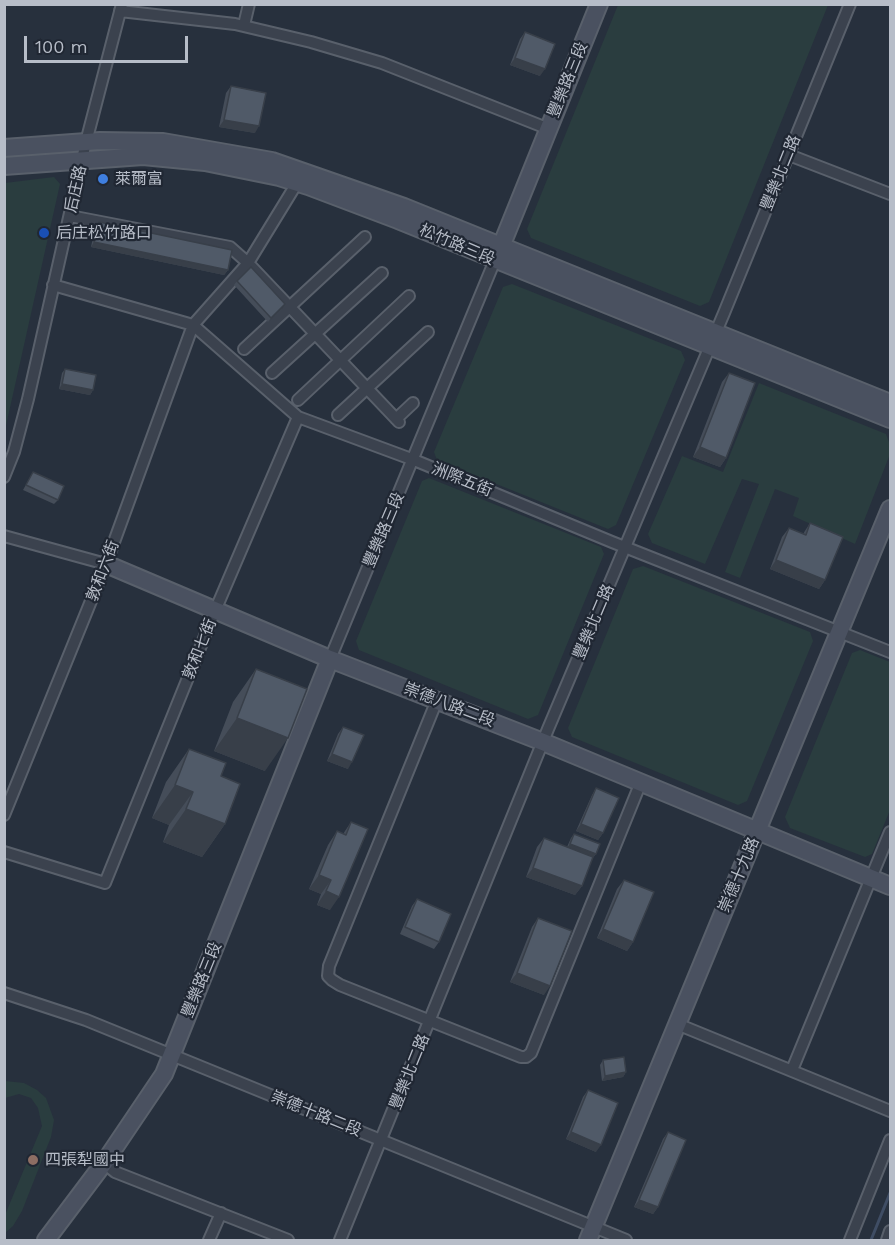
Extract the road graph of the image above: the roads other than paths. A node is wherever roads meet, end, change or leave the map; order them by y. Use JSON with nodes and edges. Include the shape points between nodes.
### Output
{"nodes":[{"id":1,"x":249,"y":4,"type":"edge"},
{"id":2,"x":599,"y":4,"type":"edge"},
{"id":3,"x":850,"y":4,"type":"edge"},
{"id":4,"x":121,"y":8,"type":"edge"},
{"id":5,"x":244,"y":26,"type":"junction"},
{"id":6,"x":549,"y":129,"type":"junction"},
{"id":7,"x":4,"y":148,"type":"edge"},
{"id":8,"x":85,"y":150,"type":"junction"},
{"id":9,"x":789,"y":155,"type":"junction"},
{"id":10,"x":4,"y":166,"type":"edge"},
{"id":11,"x":297,"y":183,"type":"junction"},
{"id":12,"x":891,"y":194,"type":"edge"},
{"id":13,"x":70,"y":216,"type":"junction"},
{"id":14,"x":365,"y":237,"type":"dead end"},
{"id":15,"x":498,"y":253,"type":"junction"},
{"id":16,"x":249,"y":262,"type":"junction"},
{"id":17,"x":382,"y":273,"type":"dead end"},
{"id":18,"x":53,"y":285,"type":"junction"},
{"id":19,"x":409,"y":296,"type":"dead end"},
{"id":20,"x":290,"y":306,"type":"junction"},
{"id":21,"x":193,"y":325,"type":"junction"},
{"id":22,"x":428,"y":332,"type":"dead end"},
{"id":23,"x":315,"y":333,"type":"junction"},
{"id":24,"x":712,"y":340,"type":"junction"},
{"id":25,"x":244,"y":349,"type":"dead end"},
{"id":26,"x":340,"y":360,"type":"junction"},
{"id":27,"x":272,"y":373,"type":"dead end"},
{"id":28,"x":367,"y":388,"type":"junction"},
{"id":29,"x":298,"y":400,"type":"dead end"},
{"id":30,"x":413,"y":403,"type":"dead end"},
{"id":31,"x":891,"y":403,"type":"edge"},
{"id":32,"x":338,"y":415,"type":"dead end"},
{"id":33,"x":298,"y":417,"type":"junction"},
{"id":34,"x":891,"y":419,"type":"edge"},
{"id":35,"x":414,"y":460,"type":"junction"},
{"id":36,"x":4,"y":477,"type":"edge"},
{"id":37,"x":891,"y":509,"type":"edge"},
{"id":38,"x":4,"y":536,"type":"edge"},
{"id":39,"x":625,"y":547,"type":"junction"},
{"id":40,"x":106,"y":564,"type":"junction"},
{"id":41,"x":215,"y":611,"type":"junction"},
{"id":42,"x":840,"y":632,"type":"junction"},
{"id":43,"x":891,"y":652,"type":"edge"},
{"id":44,"x":330,"y":659,"type":"junction"},
{"id":45,"x":437,"y":700,"type":"junction"},
{"id":46,"x":543,"y":742,"type":"junction"},
{"id":47,"x":641,"y":782,"type":"junction"},
{"id":48,"x":4,"y":815,"type":"edge"},
{"id":49,"x":757,"y":832,"type":"junction"},
{"id":50,"x":891,"y":832,"type":"edge"},
{"id":51,"x":4,"y":852,"type":"edge"},
{"id":52,"x":872,"y":878,"type":"junction"},
{"id":53,"x":891,"y":886,"type":"edge"},
{"id":54,"x":4,"y":993,"type":"edge"},
{"id":55,"x":430,"y":1021,"type":"junction"},
{"id":56,"x":676,"y":1024,"type":"junction"},
{"id":57,"x":171,"y":1055,"type":"junction"},
{"id":58,"x":792,"y":1070,"type":"junction"},
{"id":59,"x":891,"y":1111,"type":"edge"},
{"id":60,"x":891,"y":1140,"type":"edge"},
{"id":61,"x":381,"y":1141,"type":"junction"},
{"id":62,"x":104,"y":1163,"type":"junction"},
{"id":63,"x":221,"y":1213,"type":"junction"},
{"id":64,"x":891,"y":1231,"type":"edge"},
{"id":65,"x":591,"y":1234,"type":"edge"},
{"id":66,"x":46,"y":1240,"type":"edge"},
{"id":67,"x":209,"y":1240,"type":"edge"},
{"id":68,"x":288,"y":1240,"type":"edge"},
{"id":69,"x":340,"y":1240,"type":"edge"},
{"id":70,"x":626,"y":1240,"type":"edge"},
{"id":71,"x":850,"y":1240,"type":"edge"},
{"id":72,"x":886,"y":1240,"type":"edge"}],
"edges":[{"from":1,"to":5,"type":"street"},
{"from":2,"to":6,"type":"street","name":"豐樂路三段"},
{"from":3,"to":9,"type":"street","name":"豐樂北二路"},
{"from":4,"to":5,"type":"street"},
{"from":4,"to":8,"type":"street","name":"后庄路"},
{"from":5,"to":6,"type":"street","via":[[382,63]]},
{"from":6,"to":15,"type":"street","name":"豐樂路三段"},
{"from":7,"to":8,"type":"street","name":"松竹路三段"},
{"from":8,"to":10,"type":"street","name":"松竹路三段"},
{"from":8,"to":11,"type":"street","name":"松竹路三段","via":[[205,162]]},
{"from":8,"to":13,"type":"street","name":"后庄路"},
{"from":8,"to":15,"type":"street","name":"松竹路三段","via":[[163,142],[253,157],[374,195]]},
{"from":9,"to":12,"type":"street"},
{"from":9,"to":24,"type":"street","name":"豐樂北二路"},
{"from":11,"to":15,"type":"street","name":"松竹路三段"},
{"from":11,"to":16,"type":"street"},
{"from":13,"to":16,"type":"street","via":[[230,247]]},
{"from":13,"to":18,"type":"street","name":"后庄路"},
{"from":14,"to":20,"type":"street"},
{"from":15,"to":24,"type":"street","name":"松竹路三段"},
{"from":15,"to":35,"type":"street","name":"豐樂路三段"},
{"from":16,"to":20,"type":"street"},
{"from":16,"to":21,"type":"street"},
{"from":17,"to":23,"type":"street"},
{"from":18,"to":21,"type":"street","name":"洲際五街"},
{"from":18,"to":36,"type":"street","name":"后庄路","via":[[28,399]]},
{"from":19,"to":26,"type":"street"},
{"from":20,"to":23,"type":"street"},
{"from":20,"to":25,"type":"street"},
{"from":21,"to":33,"type":"street","name":"洲際五街"},
{"from":21,"to":40,"type":"street","name":"敦和六街"},
{"from":22,"to":28,"type":"street"},
{"from":23,"to":26,"type":"street"},
{"from":23,"to":27,"type":"street"},
{"from":24,"to":31,"type":"street","name":"松竹路三段"},
{"from":24,"to":34,"type":"street","name":"松竹路三段"},
{"from":24,"to":39,"type":"street","name":"豐樂北二路"},
{"from":26,"to":28,"type":"street"},
{"from":26,"to":29,"type":"street"},
{"from":28,"to":30,"type":"street","via":[[398,421]]},
{"from":28,"to":32,"type":"street"},
{"from":33,"to":35,"type":"street","name":"洲際五街"},
{"from":33,"to":41,"type":"street","name":"敦和七街"},
{"from":35,"to":39,"type":"street","name":"洲際五街"},
{"from":35,"to":44,"type":"street","name":"豐樂路三段"},
{"from":37,"to":42,"type":"street","name":"崇德十九路"},
{"from":38,"to":40,"type":"street","name":"崇德八路二段"},
{"from":39,"to":42,"type":"street","name":"洲際五街"},
{"from":39,"to":46,"type":"street","name":"豐樂北二路"},
{"from":40,"to":41,"type":"street","name":"崇德八路二段"},
{"from":40,"to":48,"type":"street","name":"敦和六街"},
{"from":41,"to":44,"type":"street","name":"崇德八路二段"},
{"from":41,"to":51,"type":"street","name":"敦和七街","via":[[105,883]]},
{"from":42,"to":43,"type":"street","name":"洲際五街"},
{"from":42,"to":49,"type":"street","name":"崇德十九路"},
{"from":44,"to":45,"type":"street","name":"崇德八路二段"},
{"from":44,"to":57,"type":"street","name":"豐樂路三段"},
{"from":45,"to":46,"type":"street","name":"崇德八路二段"},
{"from":45,"to":55,"type":"street","via":[[328,976],[340,985]]},
{"from":46,"to":47,"type":"street","name":"崇德八路二段"},
{"from":46,"to":55,"type":"street","name":"豐樂北二路"},
{"from":47,"to":49,"type":"street","name":"崇德八路二段"},
{"from":47,"to":55,"type":"street","via":[[531,1053],[521,1057]]},
{"from":49,"to":52,"type":"street","name":"崇德八路二段"},
{"from":49,"to":56,"type":"street","name":"崇德十九路"},
{"from":50,"to":52,"type":"street"},
{"from":52,"to":53,"type":"street","name":"崇德八路二段"},
{"from":52,"to":58,"type":"street"},
{"from":54,"to":57,"type":"street","name":"崇德十路二段","via":[[86,1020]]},
{"from":55,"to":61,"type":"street","name":"豐樂北二路"},
{"from":56,"to":58,"type":"street"},
{"from":56,"to":65,"type":"street","name":"崇德十九路"},
{"from":57,"to":61,"type":"street","name":"崇德十路二段"},
{"from":57,"to":62,"type":"street","name":"豐樂路三段","via":[[164,1074]]},
{"from":58,"to":59,"type":"street"},
{"from":60,"to":71,"type":"street"},
{"from":61,"to":65,"type":"street","name":"崇德十路二段"},
{"from":61,"to":69,"type":"street","name":"豐樂北二路"},
{"from":62,"to":63,"type":"street","via":[[116,1172]]},
{"from":62,"to":66,"type":"street","name":"豐樂路三段"},
{"from":63,"to":67,"type":"street"},
{"from":63,"to":68,"type":"street"},
{"from":64,"to":72,"type":"street"},
{"from":65,"to":70,"type":"street","name":"崇德十路二段"}]}
